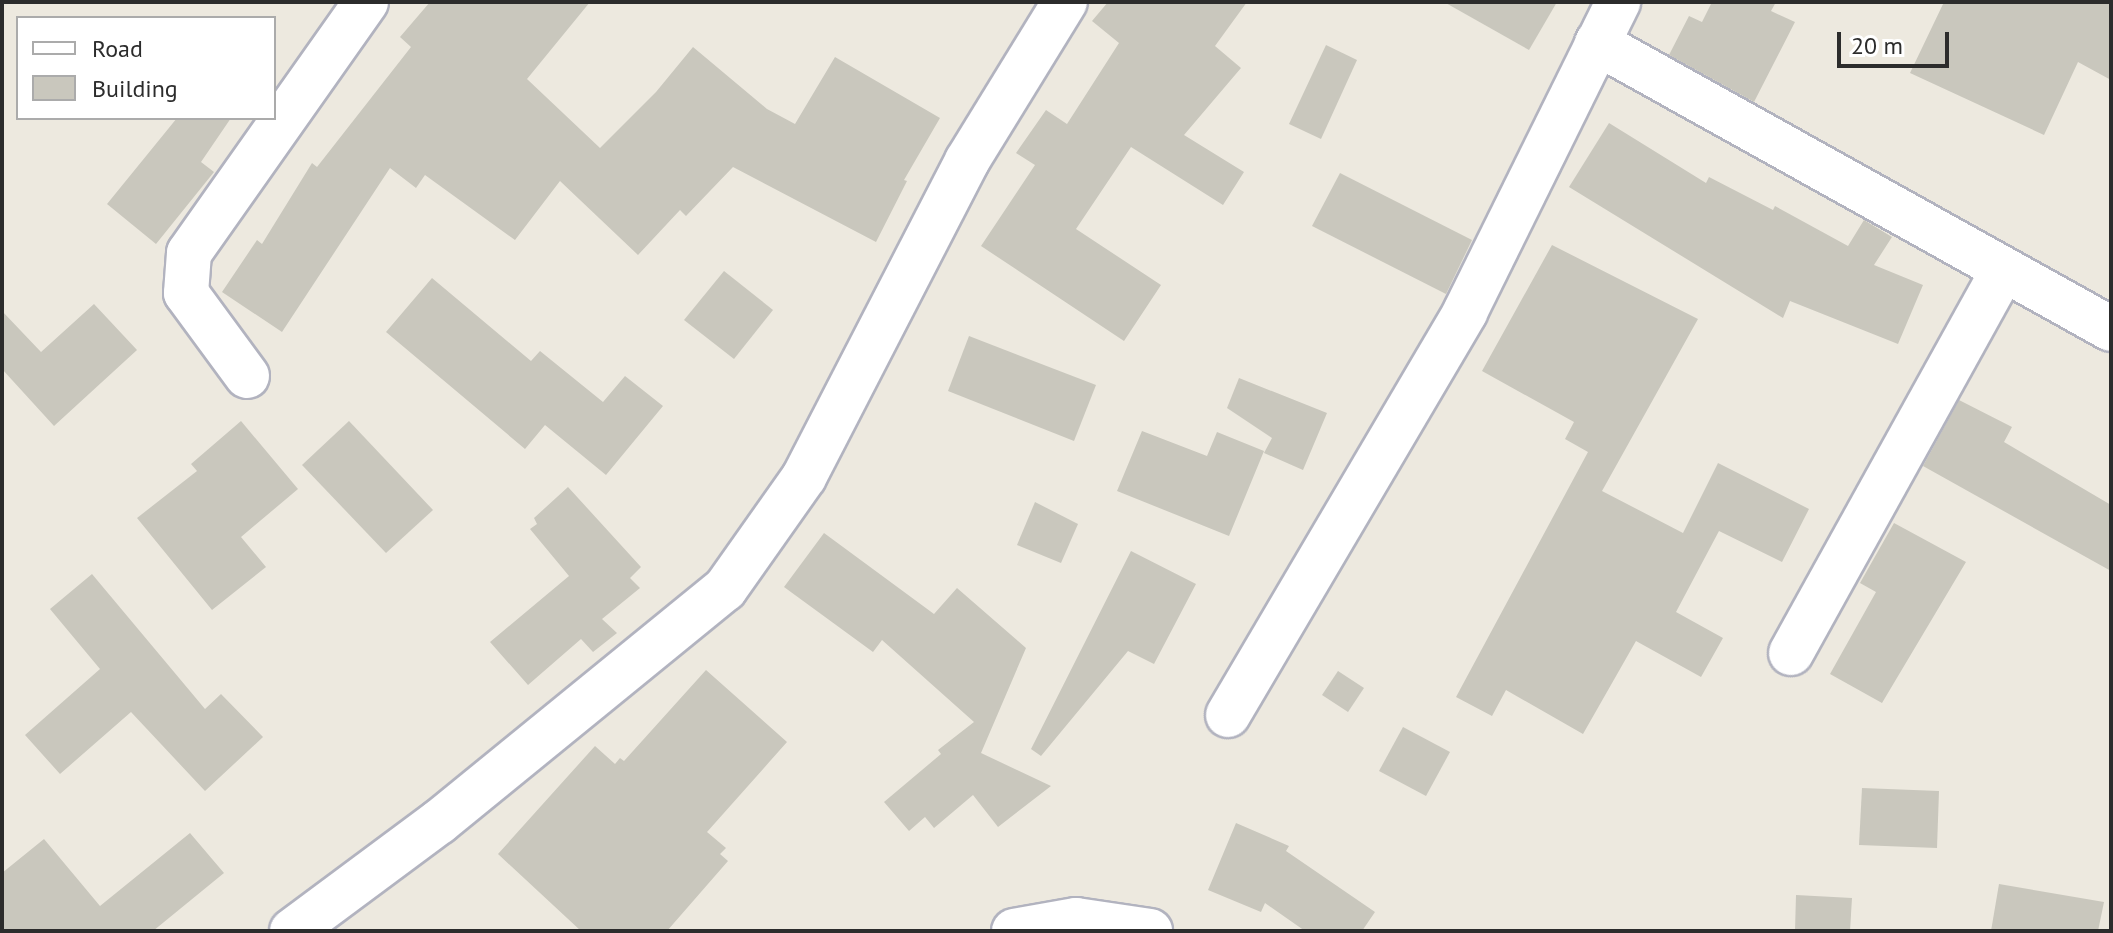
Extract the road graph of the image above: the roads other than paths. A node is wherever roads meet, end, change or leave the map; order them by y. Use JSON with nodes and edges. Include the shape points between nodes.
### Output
{"nodes":[{"id":1,"x":366,"y":2,"type":"edge"},
{"id":2,"x":1065,"y":2,"type":"edge"},
{"id":3,"x":1618,"y":2,"type":"edge"},
{"id":4,"x":1597,"y":43,"type":"junction"},
{"id":5,"x":2003,"y":270,"type":"junction"},
{"id":6,"x":2111,"y":329,"type":"edge"},
{"id":7,"x":247,"y":376,"type":"dead end"},
{"id":8,"x":1791,"y":653,"type":"dead end"},
{"id":9,"x":1228,"y":715,"type":"dead end"},
{"id":10,"x":292,"y":931,"type":"edge"},
{"id":11,"x":1014,"y":931,"type":"edge"},
{"id":12,"x":1150,"y":931,"type":"edge"}],
"edges":[{"from":1,"to":7,"type":"street","via":[[189,253],[186,293]]},
{"from":2,"to":10,"type":"street","via":[[967,161],[804,477],[725,589],[439,822]]},
{"from":3,"to":4,"type":"street"},
{"from":4,"to":5,"type":"street"},
{"from":4,"to":9,"type":"street","via":[[1465,312]]},
{"from":5,"to":6,"type":"street"},
{"from":5,"to":8,"type":"street"},
{"from":11,"to":12,"type":"street","via":[[1076,920]]}]}
